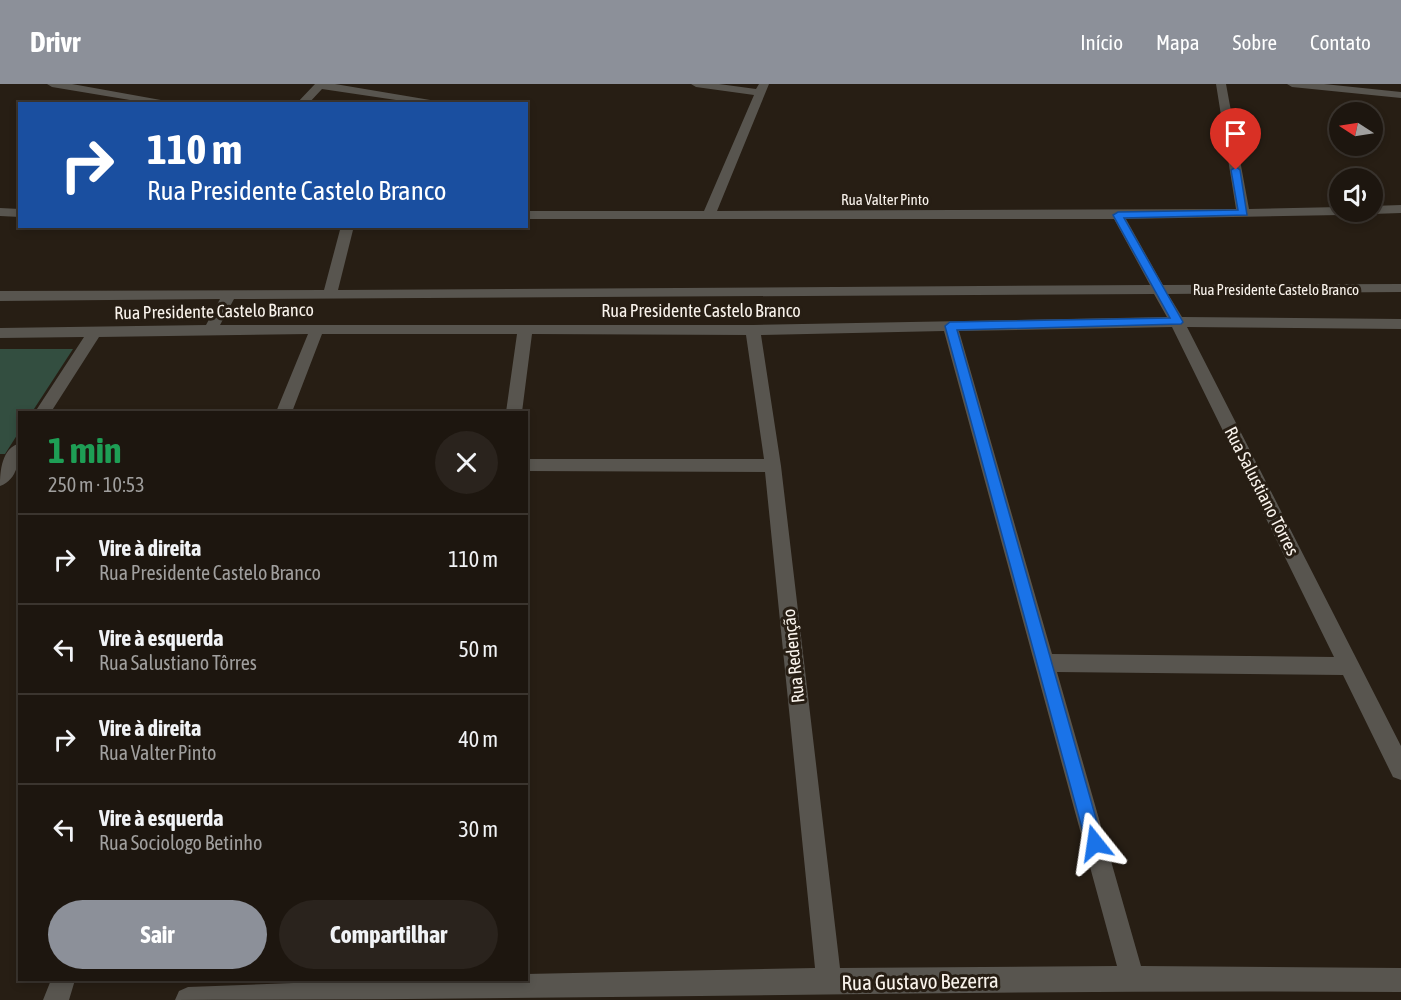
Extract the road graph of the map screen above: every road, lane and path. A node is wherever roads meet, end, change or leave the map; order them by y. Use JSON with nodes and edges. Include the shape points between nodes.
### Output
{"nodes":[{"id":1,"x":52,"y":84,"type":"edge"},
{"id":2,"x":696,"y":84,"type":"edge"},
{"id":3,"x":1221,"y":84,"type":"edge"},
{"id":4,"x":1292,"y":84,"type":"edge"},
{"id":5,"x":321,"y":85,"type":"edge"},
{"id":6,"x":762,"y":88,"type":"edge"},
{"id":7,"x":1401,"y":95,"type":"edge"},
{"id":8,"x":165,"y":102,"type":"edge"},
{"id":9,"x":303,"y":102,"type":"edge"},
{"id":10,"x":436,"y":102,"type":"edge"},
{"id":11,"x":1401,"y":209,"type":"edge"},
{"id":12,"x":1383,"y":210,"type":"edge"},
{"id":13,"x":1329,"y":211,"type":"edge"},
{"id":14,"x":0,"y":212,"type":"edge"},
{"id":15,"x":18,"y":213,"type":"edge"},
{"id":16,"x":1243,"y":213,"type":"junction"},
{"id":17,"x":528,"y":215,"type":"edge"},
{"id":18,"x":709,"y":215,"type":"junction"},
{"id":19,"x":1118,"y":215,"type":"junction"},
{"id":20,"x":347,"y":228,"type":"edge"},
{"id":21,"x":1401,"y":288,"type":"edge"},
{"id":22,"x":1158,"y":289,"type":"junction"},
{"id":23,"x":330,"y":294,"type":"junction"},
{"id":24,"x":229,"y":295,"type":"junction"},
{"id":25,"x":0,"y":296,"type":"edge"},
{"id":26,"x":1177,"y":322,"type":"junction"},
{"id":27,"x":1401,"y":324,"type":"edge"},
{"id":28,"x":950,"y":326,"type":"junction"},
{"id":29,"x":316,"y":328,"type":"junction"},
{"id":30,"x":525,"y":329,"type":"junction"},
{"id":31,"x":753,"y":330,"type":"junction"},
{"id":32,"x":210,"y":331,"type":"junction"},
{"id":33,"x":95,"y":332,"type":"junction"},
{"id":34,"x":0,"y":333,"type":"edge"},
{"id":35,"x":44,"y":411,"type":"edge"},
{"id":36,"x":284,"y":411,"type":"edge"},
{"id":37,"x":514,"y":411,"type":"edge"},
{"id":38,"x":18,"y":451,"type":"edge"},
{"id":39,"x":5,"y":464,"type":"edge"},
{"id":40,"x":528,"y":465,"type":"edge"},
{"id":41,"x":773,"y":466,"type":"junction"},
{"id":42,"x":0,"y":479,"type":"edge"},
{"id":43,"x":1046,"y":663,"type":"junction"},
{"id":44,"x":1350,"y":666,"type":"junction"},
{"id":45,"x":1401,"y":769,"type":"edge"},
{"id":46,"x":1132,"y":977,"type":"junction"},
{"id":47,"x":1401,"y":980,"type":"edge"},
{"id":48,"x":63,"y":981,"type":"edge"},
{"id":49,"x":829,"y":982,"type":"junction"},
{"id":50,"x":425,"y":989,"type":"edge"},
{"id":51,"x":56,"y":1000,"type":"edge"},
{"id":52,"x":188,"y":1000,"type":"edge"}],
"edges":[{"from":1,"to":8,"type":"street"},
{"from":2,"to":6,"type":"street"},
{"from":3,"to":16,"type":"street"},
{"from":4,"to":7,"type":"street"},
{"from":5,"to":9,"type":"street"},
{"from":5,"to":10,"type":"street"},
{"from":6,"to":18,"type":"street"},
{"from":11,"to":12,"type":"street"},
{"from":13,"to":16,"type":"street","name":"Rua Valter Pinto"},
{"from":14,"to":15,"type":"street"},
{"from":16,"to":19,"type":"street","name":"Rua Valter Pinto"},
{"from":17,"to":18,"type":"street","name":"Rua Valter Pinto"},
{"from":18,"to":19,"type":"street","name":"Rua Valter Pinto"},
{"from":19,"to":22,"type":"street","name":"Rua Salustiano Tôrres"},
{"from":20,"to":23,"type":"street"},
{"from":21,"to":22,"type":"street","name":"Rua Presidente Castelo Branco"},
{"from":22,"to":23,"type":"street","name":"Rua Presidente Castelo Branco"},
{"from":22,"to":26,"type":"street","name":"Rua Salustiano Tôrres"},
{"from":23,"to":24,"type":"street","name":"Rua Presidente Castelo Branco"},
{"from":24,"to":25,"type":"street","name":"Rua Presidente Castelo Branco"},
{"from":24,"to":32,"type":"street"},
{"from":26,"to":27,"type":"street","name":"Rua Presidente Castelo Branco"},
{"from":26,"to":28,"type":"street","name":"Rua Presidente Castelo Branco"},
{"from":26,"to":44,"type":"street","name":"Rua Salustiano Tôrres"},
{"from":28,"to":31,"type":"street","name":"Rua Presidente Castelo Branco"},
{"from":28,"to":43,"type":"street"},
{"from":29,"to":30,"type":"street","name":"Rua Presidente Castelo Branco"},
{"from":29,"to":32,"type":"street","name":"Rua Presidente Castelo Branco"},
{"from":29,"to":36,"type":"street"},
{"from":30,"to":31,"type":"street","name":"Rua Presidente Castelo Branco"},
{"from":30,"to":37,"type":"street"},
{"from":31,"to":41,"type":"street","name":"Rua Redenção"},
{"from":32,"to":33,"type":"street","name":"Rua Presidente Castelo Branco"},
{"from":33,"to":34,"type":"street","name":"Rua Presidente Castelo Branco"},
{"from":33,"to":35,"type":"street"},
{"from":38,"to":39,"type":"street"},
{"from":39,"to":42,"type":"street"},
{"from":40,"to":41,"type":"street"},
{"from":41,"to":49,"type":"street","name":"Rua Redenção"},
{"from":43,"to":44,"type":"street"},
{"from":43,"to":46,"type":"street"},
{"from":44,"to":45,"type":"street","name":"Rua Salustiano Tôrres"},
{"from":46,"to":47,"type":"street","name":"Rua Gustavo Bezerra"},
{"from":46,"to":49,"type":"street","name":"Rua Gustavo Bezerra"},
{"from":48,"to":51,"type":"street"},
{"from":49,"to":50,"type":"street","name":"Rua Gustavo Bezerra"},
{"from":50,"to":52,"type":"street","name":"Rua Gustavo Bezerra"}]}
